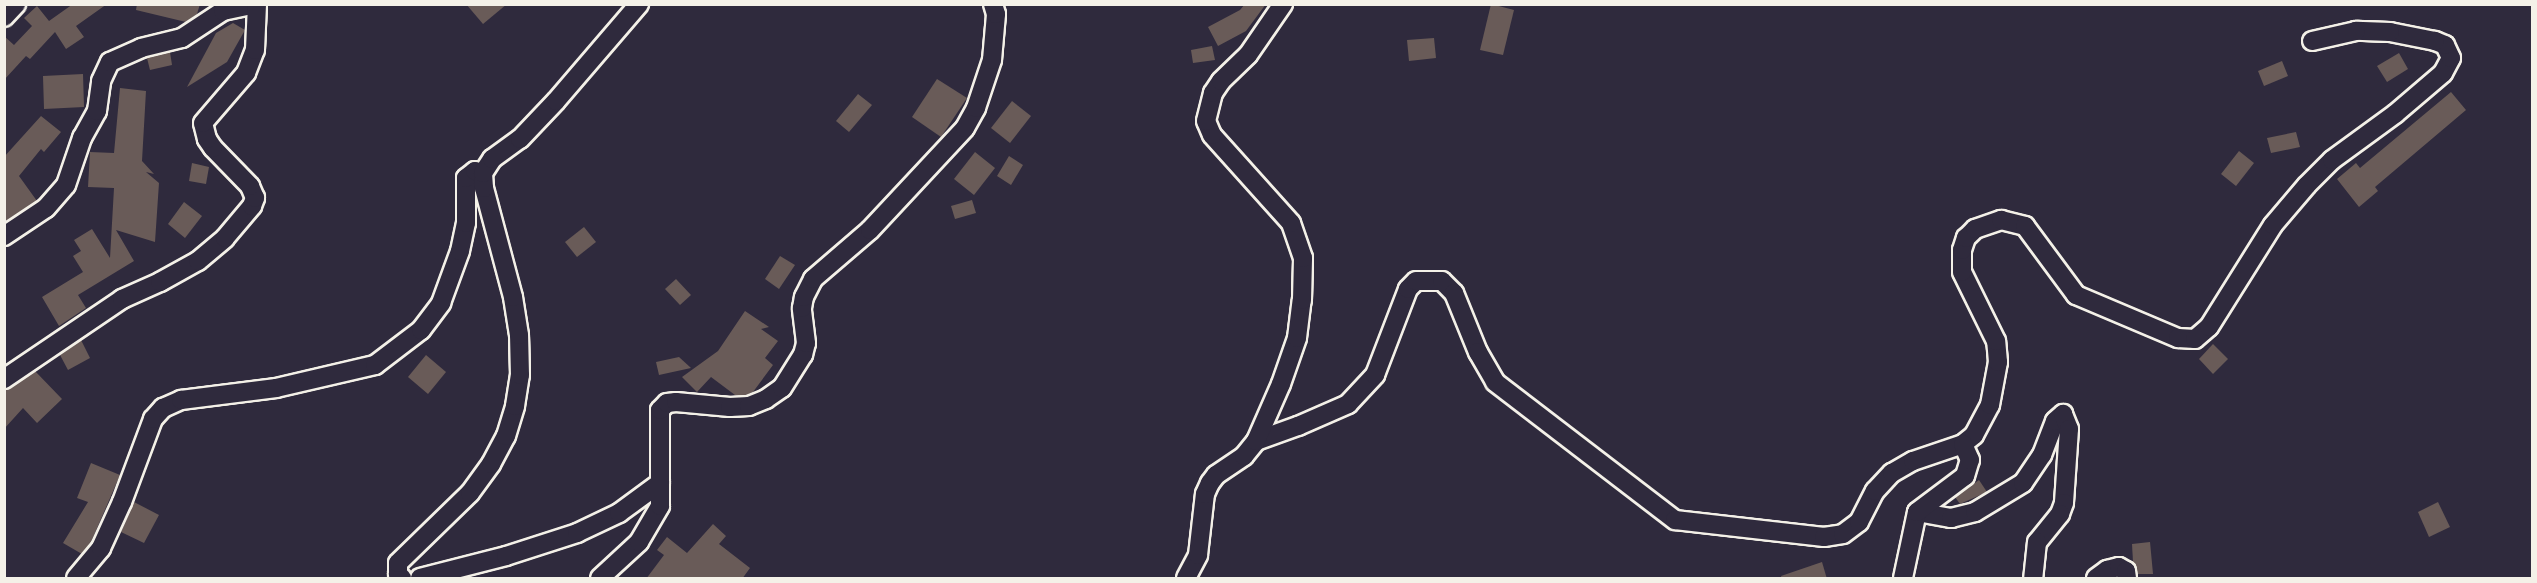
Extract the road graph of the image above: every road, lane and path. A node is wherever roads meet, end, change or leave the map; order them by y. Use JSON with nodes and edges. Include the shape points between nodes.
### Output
{"nodes":[{"id":1,"x":16,"y":4,"type":"edge"},
{"id":2,"x":256,"y":4,"type":"edge"},
{"id":3,"x":639,"y":4,"type":"edge"},
{"id":4,"x":1282,"y":4,"type":"edge"},
{"id":5,"x":998,"y":8,"type":"edge"},
{"id":6,"x":4,"y":17,"type":"edge"},
{"id":7,"x":2312,"y":41,"type":"dead end"},
{"id":8,"x":483,"y":173,"type":"junction"},
{"id":9,"x":4,"y":236,"type":"edge"},
{"id":10,"x":4,"y":379,"type":"edge"},
{"id":11,"x":1256,"y":441,"type":"junction"},
{"id":12,"x":1963,"y":444,"type":"junction"},
{"id":13,"x":660,"y":483,"type":"junction"},
{"id":14,"x":1917,"y":512,"type":"junction"},
{"id":15,"x":76,"y":579,"type":"edge"},
{"id":16,"x":402,"y":579,"type":"edge"},
{"id":17,"x":420,"y":579,"type":"edge"},
{"id":18,"x":600,"y":579,"type":"edge"},
{"id":19,"x":1186,"y":579,"type":"edge"},
{"id":20,"x":1903,"y":579,"type":"edge"},
{"id":21,"x":2033,"y":579,"type":"edge"},
{"id":22,"x":2096,"y":579,"type":"edge"},
{"id":23,"x":2127,"y":579,"type":"edge"}],
"edges":[{"from":1,"to":6,"type":"street"},
{"from":2,"to":9,"type":"street","via":[[224,11],[182,38],[141,48],[110,62],[101,81],[97,111],[82,138],[66,185],[46,208]]},
{"from":2,"to":10,"type":"street","via":[[255,50],[246,74],[203,123],[213,148],[250,186],[255,198],[252,206],[225,238],[198,261],[122,299]]},
{"from":3,"to":8,"type":"street","via":[[556,101],[520,139],[492,159]]},
{"from":4,"to":11,"type":"street","via":[[1248,55],[1213,93],[1206,121],[1212,135],[1291,223],[1303,258],[1297,338]]},
{"from":5,"to":13,"type":"street","via":[[992,60],[965,128],[870,230],[821,271],[808,288],[802,308],[806,343],[794,373],[782,388],[749,406],[667,403],[658,419]]},
{"from":7,"to":12,"type":"street","via":[[2356,32],[2390,32],[2445,45],[2451,58],[2443,73],[2332,160],[2307,185],[2273,225],[2209,327],[2195,339],[2178,338],[2076,295],[2025,226],[2001,220],[1975,229],[1962,250],[1962,272],[1996,341],[1998,363],[1990,405],[1974,435]]},
{"from":8,"to":15,"type":"street","via":[[476,171],[465,178],[466,223],[460,250],[441,303],[421,330],[375,365],[276,388],[181,400],[163,408],[153,419],[100,548]]},
{"from":8,"to":16,"type":"street","via":[[519,335],[520,375],[515,406],[506,436],[491,464],[470,493],[399,563],[398,574]]},
{"from":11,"to":12,"type":"street","via":[[1348,404],[1375,375],[1408,289],[1416,281],[1426,279],[1442,281],[1454,293],[1495,382],[1675,520],[1824,537],[1842,534],[1859,522],[1875,491],[1892,473],[1913,461]]},
{"from":11,"to":19,"type":"street","via":[[1210,483],[1205,494],[1198,555]]},
{"from":12,"to":14,"type":"street","via":[[1970,460],[1965,476]]},
{"from":13,"to":17,"type":"street","via":[[619,513],[577,533]]},
{"from":13,"to":18,"type":"street","via":[[660,506],[639,542]]},
{"from":14,"to":20,"type":"street"},
{"from":14,"to":21,"type":"street","via":[[1951,518],[1975,512],[2023,483],[2042,455],[2055,421],[2063,414],[2069,429],[2064,503],[2037,542]]},
{"from":22,"to":23,"type":"street","via":[[2119,567],[2126,571]]}]}
